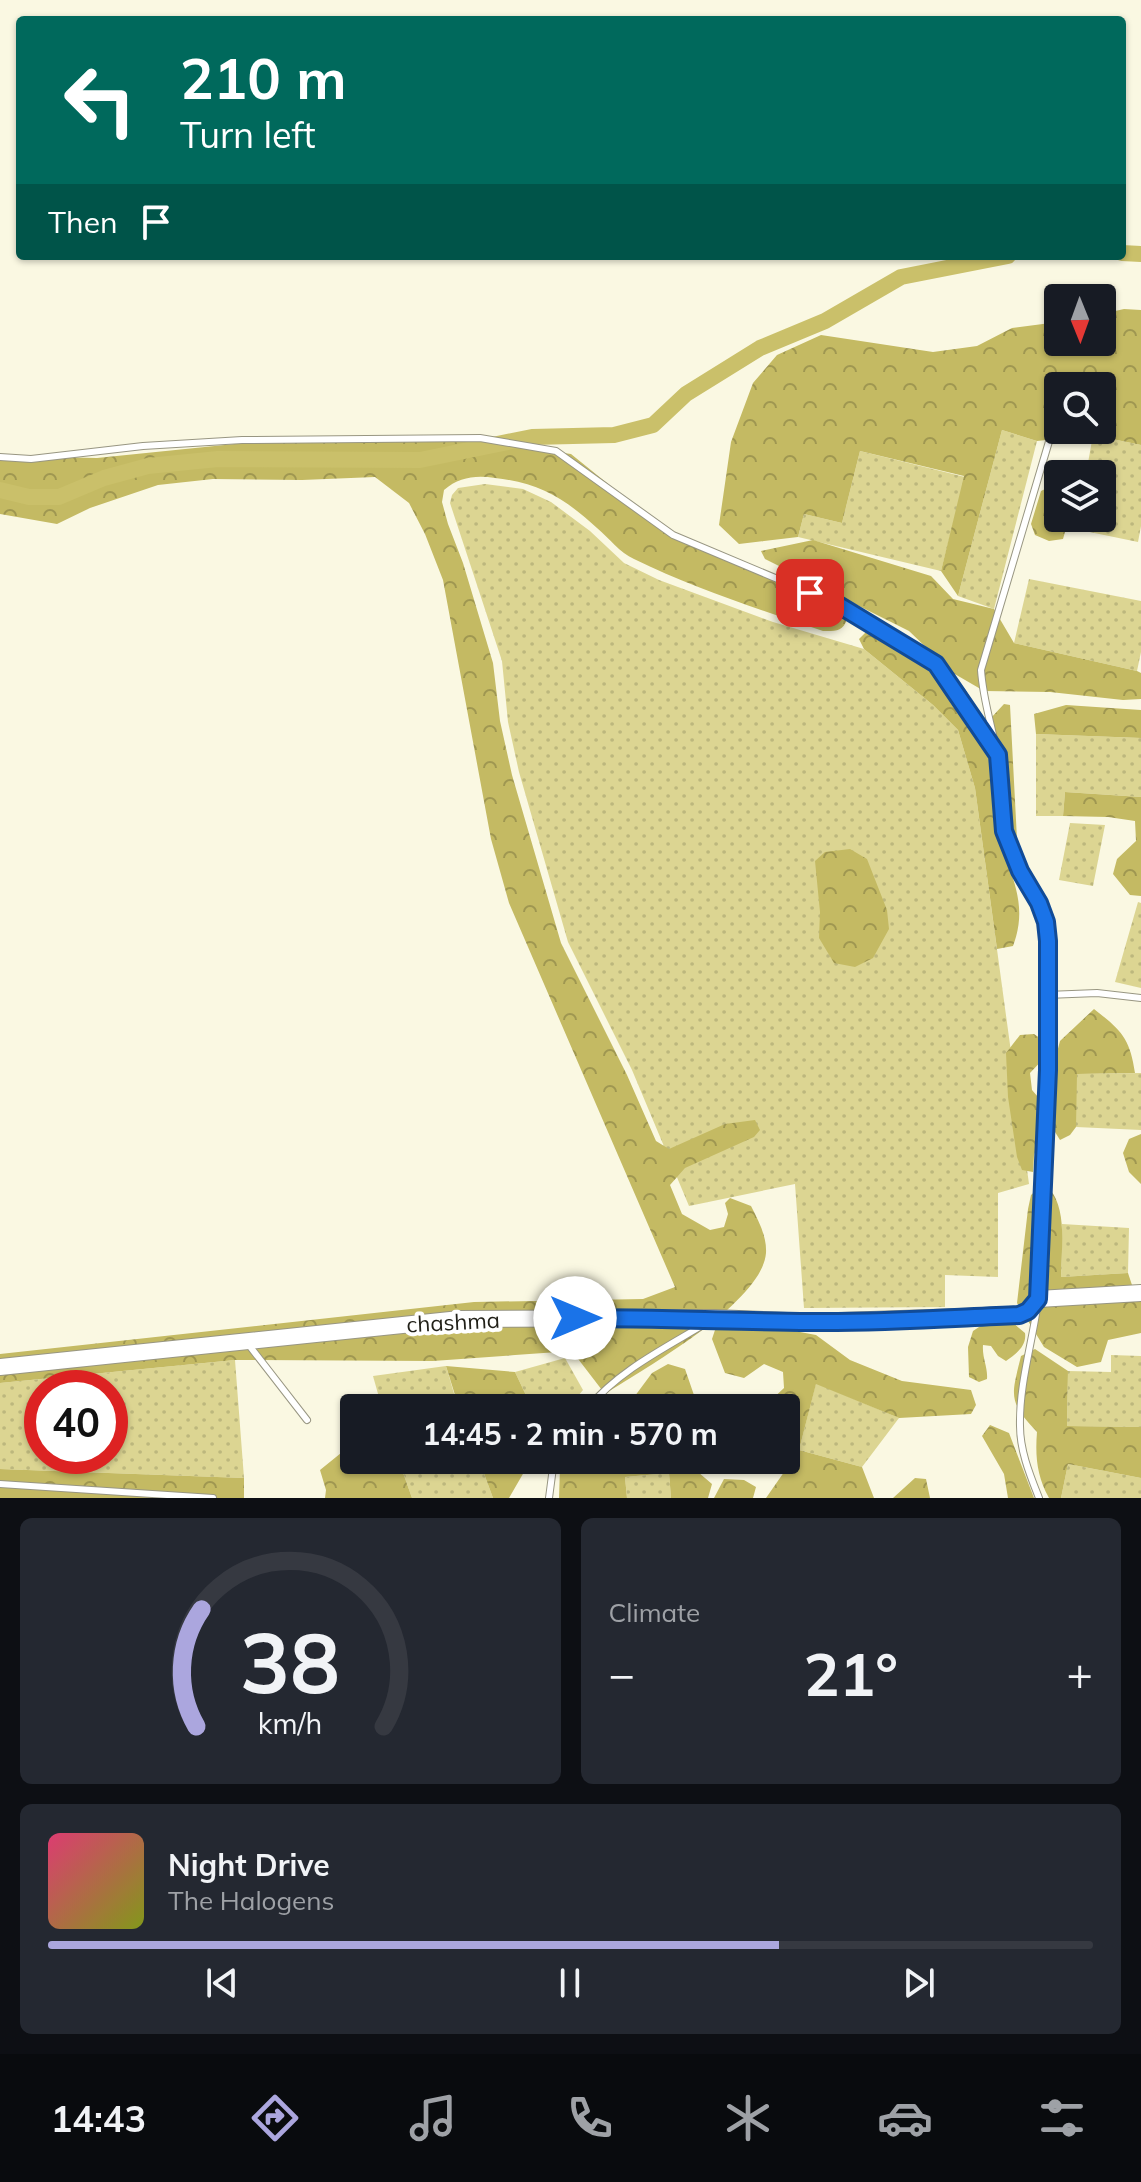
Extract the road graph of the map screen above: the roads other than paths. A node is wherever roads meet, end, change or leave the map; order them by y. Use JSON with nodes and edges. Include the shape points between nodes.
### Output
{"nodes":[{"id":1,"x":1048,"y":444,"type":"edge"},
{"id":2,"x":0,"y":457,"type":"edge"},
{"id":3,"x":998,"y":755,"type":"junction"},
{"id":4,"x":1047,"y":995,"type":"junction"},
{"id":5,"x":1141,"y":998,"type":"edge"},
{"id":6,"x":1141,"y":1293,"type":"edge"},
{"id":7,"x":1038,"y":1299,"type":"junction"},
{"id":8,"x":714,"y":1318,"type":"junction"},
{"id":9,"x":246,"y":1341,"type":"junction"},
{"id":10,"x":0,"y":1367,"type":"edge"},
{"id":11,"x":602,"y":1394,"type":"edge"},
{"id":12,"x":307,"y":1420,"type":"dead end"},
{"id":13,"x":551,"y":1474,"type":"edge"},
{"id":14,"x":0,"y":1484,"type":"edge"},
{"id":15,"x":213,"y":1498,"type":"edge"},
{"id":16,"x":549,"y":1498,"type":"edge"},
{"id":17,"x":1039,"y":1498,"type":"edge"}],
"edges":[{"from":1,"to":3,"type":"lane","via":[[981,670]]},
{"from":2,"to":3,"type":"lane","via":[[274,440],[480,438],[556,451],[673,535],[837,604],[936,664]]},
{"from":3,"to":4,"type":"lane","via":[[1004,831],[1046,922]]},
{"from":4,"to":5,"type":"lane"},
{"from":4,"to":7,"type":"lane"},
{"from":6,"to":7,"type":"street","name":"сhashma"},
{"from":7,"to":8,"type":"street","name":"сhashma","via":[[1019,1315],[812,1322]]},
{"from":7,"to":17,"type":"lane","via":[[1020,1428]]},
{"from":8,"to":9,"type":"street","name":"сhashma","via":[[460,1319]]},
{"from":8,"to":11,"type":"lane","via":[[653,1354]]},
{"from":9,"to":10,"type":"street","name":"сhashma"},
{"from":9,"to":12,"type":"lane"},
{"from":13,"to":16,"type":"lane"},
{"from":14,"to":15,"type":"lane"}]}
